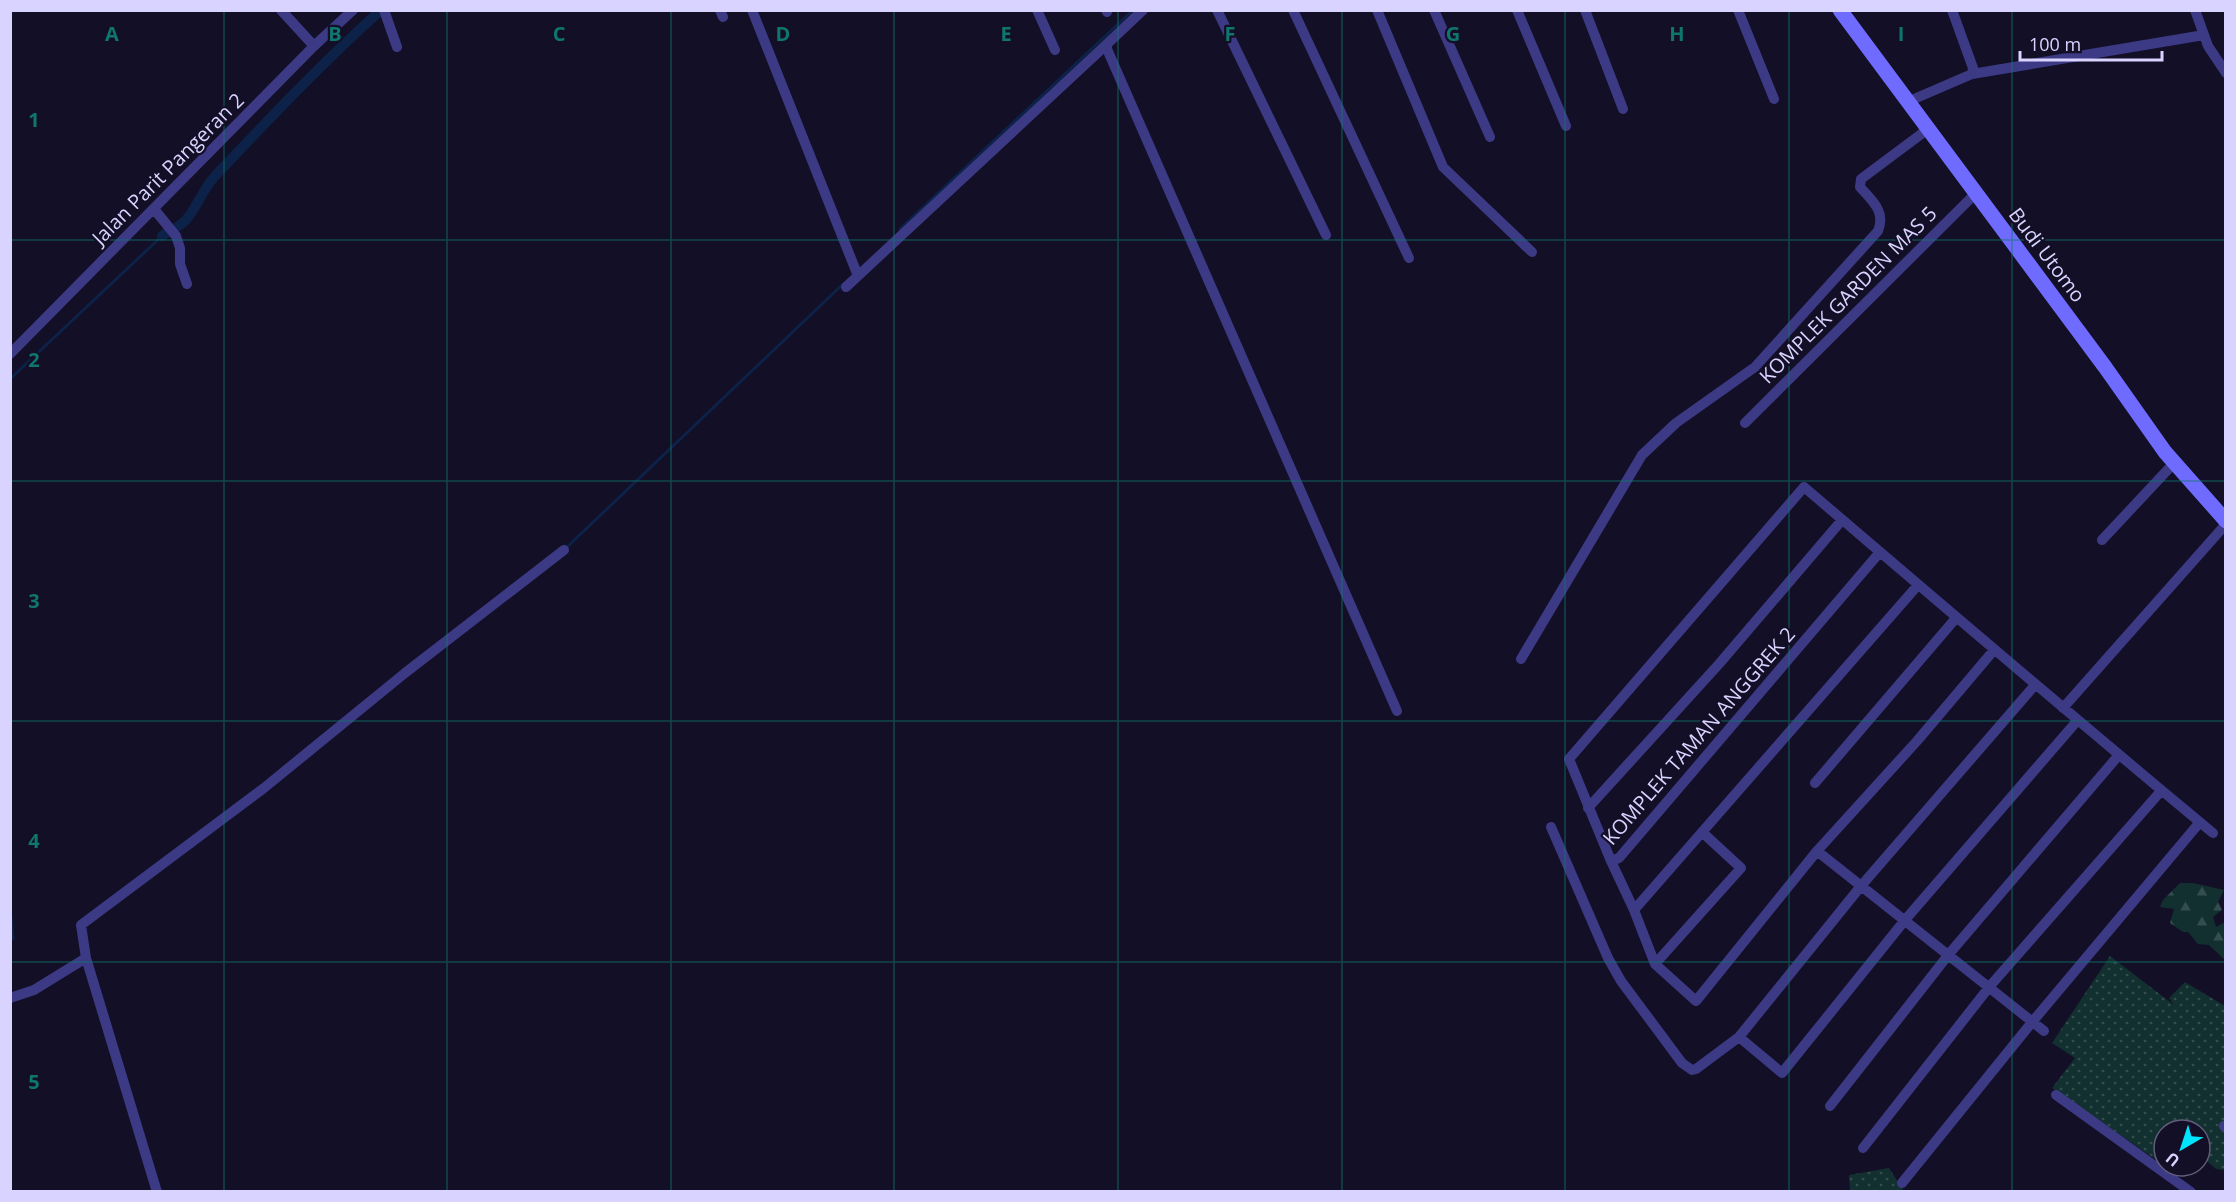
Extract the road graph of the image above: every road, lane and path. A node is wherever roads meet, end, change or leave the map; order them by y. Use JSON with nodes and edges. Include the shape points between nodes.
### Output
{"nodes":[{"id":1,"x":281,"y":10,"type":"edge"},
{"id":2,"x":353,"y":10,"type":"edge"},
{"id":3,"x":752,"y":10,"type":"edge"},
{"id":4,"x":1036,"y":10,"type":"edge"},
{"id":5,"x":1143,"y":10,"type":"edge"},
{"id":6,"x":1217,"y":10,"type":"edge"},
{"id":7,"x":1293,"y":10,"type":"edge"},
{"id":8,"x":1377,"y":10,"type":"edge"},
{"id":9,"x":1434,"y":10,"type":"edge"},
{"id":10,"x":1517,"y":10,"type":"edge"},
{"id":11,"x":1585,"y":10,"type":"edge"},
{"id":12,"x":1738,"y":10,"type":"edge"},
{"id":13,"x":1840,"y":10,"type":"edge"},
{"id":14,"x":1952,"y":10,"type":"edge"},
{"id":15,"x":2195,"y":10,"type":"edge"},
{"id":16,"x":385,"y":13,"type":"edge"},
{"id":17,"x":2204,"y":35,"type":"junction"},
{"id":18,"x":1107,"y":45,"type":"junction"},
{"id":19,"x":314,"y":46,"type":"junction"},
{"id":20,"x":397,"y":47,"type":"dead end"},
{"id":21,"x":1055,"y":50,"type":"dead end"},
{"id":22,"x":2226,"y":73,"type":"edge"},
{"id":23,"x":1972,"y":74,"type":"junction"},
{"id":24,"x":1774,"y":99,"type":"dead end"},
{"id":25,"x":1907,"y":102,"type":"junction"},
{"id":26,"x":1623,"y":109,"type":"dead end"},
{"id":27,"x":1566,"y":126,"type":"dead end"},
{"id":28,"x":1928,"y":129,"type":"junction"},
{"id":29,"x":1490,"y":137,"type":"dead end"},
{"id":30,"x":1976,"y":193,"type":"junction"},
{"id":31,"x":154,"y":209,"type":"junction"},
{"id":32,"x":1326,"y":235,"type":"dead end"},
{"id":33,"x":1532,"y":252,"type":"dead end"},
{"id":34,"x":1409,"y":258,"type":"dead end"},
{"id":35,"x":856,"y":272,"type":"junction"},
{"id":36,"x":187,"y":284,"type":"dead end"},
{"id":37,"x":846,"y":287,"type":"dead end"},
{"id":38,"x":10,"y":354,"type":"edge"},
{"id":39,"x":1745,"y":423,"type":"dead end"},
{"id":40,"x":2174,"y":463,"type":"junction"},
{"id":41,"x":1842,"y":519,"type":"junction"},
{"id":42,"x":2226,"y":522,"type":"edge"},
{"id":43,"x":2102,"y":540,"type":"dead end"},
{"id":44,"x":564,"y":550,"type":"dead end"},
{"id":45,"x":1880,"y":552,"type":"junction"},
{"id":46,"x":1918,"y":585,"type":"junction"},
{"id":47,"x":1956,"y":618,"type":"junction"},
{"id":48,"x":1994,"y":650,"type":"junction"},
{"id":49,"x":1521,"y":659,"type":"dead end"},
{"id":50,"x":2035,"y":685,"type":"junction"},
{"id":51,"x":2063,"y":708,"type":"junction"},
{"id":52,"x":1397,"y":711,"type":"dead end"},
{"id":53,"x":2077,"y":721,"type":"junction"},
{"id":54,"x":2118,"y":756,"type":"junction"},
{"id":55,"x":1815,"y":783,"type":"dead end"},
{"id":56,"x":2161,"y":790,"type":"junction"},
{"id":57,"x":1588,"y":808,"type":"junction"},
{"id":58,"x":2200,"y":822,"type":"junction"},
{"id":59,"x":1551,"y":827,"type":"dead end"},
{"id":60,"x":1702,"y":832,"type":"junction"},
{"id":61,"x":2213,"y":833,"type":"dead end"},
{"id":62,"x":1817,"y":851,"type":"junction"},
{"id":63,"x":1611,"y":861,"type":"junction"},
{"id":64,"x":1862,"y":886,"type":"junction"},
{"id":65,"x":1634,"y":910,"type":"junction"},
{"id":66,"x":1905,"y":920,"type":"junction"},
{"id":67,"x":1949,"y":954,"type":"junction"},
{"id":68,"x":86,"y":957,"type":"junction"},
{"id":69,"x":1655,"y":964,"type":"junction"},
{"id":70,"x":1990,"y":986,"type":"junction"},
{"id":71,"x":10,"y":998,"type":"edge"},
{"id":72,"x":2033,"y":1021,"type":"junction"},
{"id":73,"x":2044,"y":1030,"type":"dead end"},
{"id":74,"x":1739,"y":1037,"type":"junction"},
{"id":75,"x":2056,"y":1095,"type":"dead end"},
{"id":76,"x":1830,"y":1106,"type":"dead end"},
{"id":77,"x":1863,"y":1148,"type":"dead end"},
{"id":78,"x":1902,"y":1183,"type":"dead end"},
{"id":79,"x":158,"y":1191,"type":"edge"},
{"id":80,"x":2191,"y":1191,"type":"edge"}],
"edges":[{"from":1,"to":19,"type":"street"},
{"from":2,"to":19,"type":"street","name":"Jalan Parit Pangeran 2"},
{"from":3,"to":35,"type":"street"},
{"from":4,"to":21,"type":"street"},
{"from":5,"to":18,"type":"street"},
{"from":6,"to":32,"type":"street"},
{"from":7,"to":34,"type":"street"},
{"from":8,"to":33,"type":"street","via":[[1443,167]]},
{"from":9,"to":29,"type":"street"},
{"from":10,"to":27,"type":"street"},
{"from":11,"to":26,"type":"street"},
{"from":12,"to":24,"type":"street"},
{"from":13,"to":25,"type":"street","name":"Budi Utomo"},
{"from":14,"to":23,"type":"street"},
{"from":15,"to":17,"type":"street"},
{"from":16,"to":20,"type":"street"},
{"from":17,"to":22,"type":"street"},
{"from":17,"to":23,"type":"street"},
{"from":18,"to":35,"type":"street"},
{"from":18,"to":52,"type":"street"},
{"from":19,"to":31,"type":"street","name":"Jalan Parit Pangeran 2"},
{"from":23,"to":25,"type":"street"},
{"from":25,"to":28,"type":"street","name":"Budi Utomo"},
{"from":28,"to":30,"type":"street","name":"Budi Utomo"},
{"from":28,"to":49,"type":"street","via":[[1861,179],[1860,187],[1881,212],[1878,231],[1755,367],[1676,423],[1642,455]]},
{"from":30,"to":39,"type":"street","name":"KOMPLEK GARDEN MAS 5"},
{"from":30,"to":40,"type":"street","name":"Budi Utomo"},
{"from":31,"to":36,"type":"street","via":[[176,236]]},
{"from":31,"to":38,"type":"street","name":"Jalan Parit Pangeran 2"},
{"from":35,"to":37,"type":"street"},
{"from":40,"to":42,"type":"street","name":"Budi Utomo"},
{"from":40,"to":43,"type":"street"},
{"from":41,"to":45,"type":"street"},
{"from":41,"to":57,"type":"street","via":[[1719,664]]},
{"from":41,"to":57,"type":"street","name":"KOMPLEK TAMAN ANGGREK 2","via":[[1804,487],[1569,759]]},
{"from":42,"to":51,"type":"street"},
{"from":44,"to":68,"type":"street","via":[[264,788],[81,925]]},
{"from":45,"to":46,"type":"street"},
{"from":45,"to":63,"type":"street","name":"KOMPLEK TAMAN ANGGREK 2","via":[[1634,841]]},
{"from":46,"to":47,"type":"street"},
{"from":46,"to":60,"type":"street"},
{"from":47,"to":48,"type":"street"},
{"from":47,"to":55,"type":"street"},
{"from":48,"to":50,"type":"street"},
{"from":48,"to":62,"type":"street"},
{"from":50,"to":51,"type":"street"},
{"from":50,"to":64,"type":"street"},
{"from":51,"to":53,"type":"street"},
{"from":53,"to":54,"type":"street"},
{"from":53,"to":66,"type":"street"},
{"from":54,"to":56,"type":"street"},
{"from":54,"to":67,"type":"street"},
{"from":56,"to":58,"type":"street"},
{"from":56,"to":70,"type":"street"},
{"from":57,"to":63,"type":"street","name":"KOMPLEK TAMAN ANGGREK 2"},
{"from":58,"to":61,"type":"street"},
{"from":58,"to":72,"type":"street"},
{"from":59,"to":74,"type":"street","via":[[1608,958],[1682,1063],[1696,1070]]},
{"from":60,"to":65,"type":"street"},
{"from":60,"to":69,"type":"street","via":[[1741,868]]},
{"from":62,"to":64,"type":"street"},
{"from":62,"to":69,"type":"street","via":[[1696,1001]]},
{"from":63,"to":65,"type":"street"},
{"from":64,"to":66,"type":"street"},
{"from":64,"to":74,"type":"street"},
{"from":65,"to":69,"type":"street"},
{"from":66,"to":67,"type":"street"},
{"from":66,"to":74,"type":"street","via":[[1782,1073]]},
{"from":67,"to":70,"type":"street"},
{"from":67,"to":76,"type":"street"},
{"from":68,"to":71,"type":"street","via":[[34,990]]},
{"from":68,"to":79,"type":"street"},
{"from":70,"to":72,"type":"street"},
{"from":70,"to":77,"type":"street"},
{"from":72,"to":73,"type":"street"},
{"from":72,"to":78,"type":"street"},
{"from":75,"to":80,"type":"street"}]}
